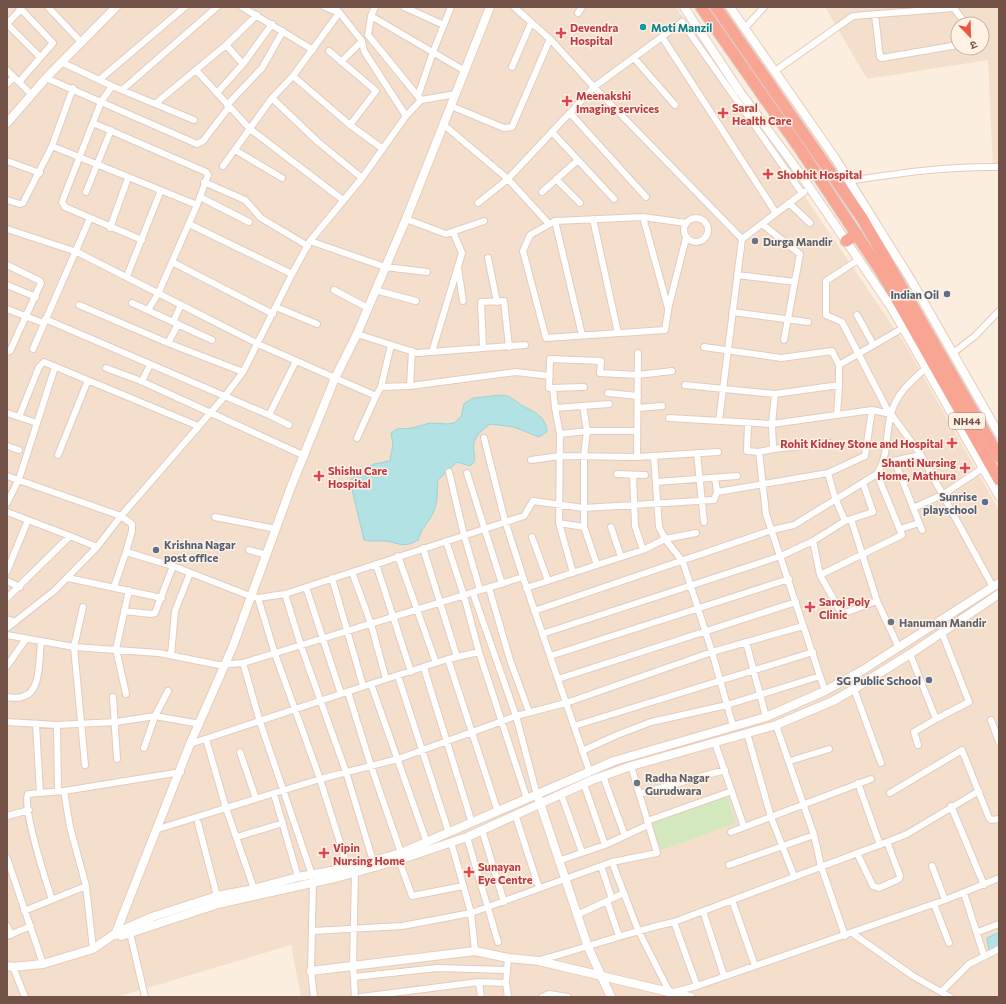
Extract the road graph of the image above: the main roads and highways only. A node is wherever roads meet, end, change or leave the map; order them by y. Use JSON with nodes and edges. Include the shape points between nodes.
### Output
{"nodes":[{"id":1,"x":701,"y":7,"type":"edge"},
{"id":2,"x":716,"y":7,"type":"edge"},
{"id":3,"x":857,"y":234,"type":"junction"},
{"id":4,"x":846,"y":241,"type":"road end"},
{"id":5,"x":939,"y":360,"type":"junction"},
{"id":6,"x":999,"y":457,"type":"edge"},
{"id":7,"x":999,"y":480,"type":"edge"}],
"edges":[{"from":1,"to":3,"type":"highway","number":"NH44"},
{"from":2,"to":5,"type":"highway","number":"NH44","via":[[866,216]]},
{"from":3,"to":4,"type":"highway"},
{"from":3,"to":5,"type":"highway","number":"NH44"},
{"from":5,"to":6,"type":"highway","number":"NH44"},
{"from":5,"to":7,"type":"highway","number":"NH44"}]}
